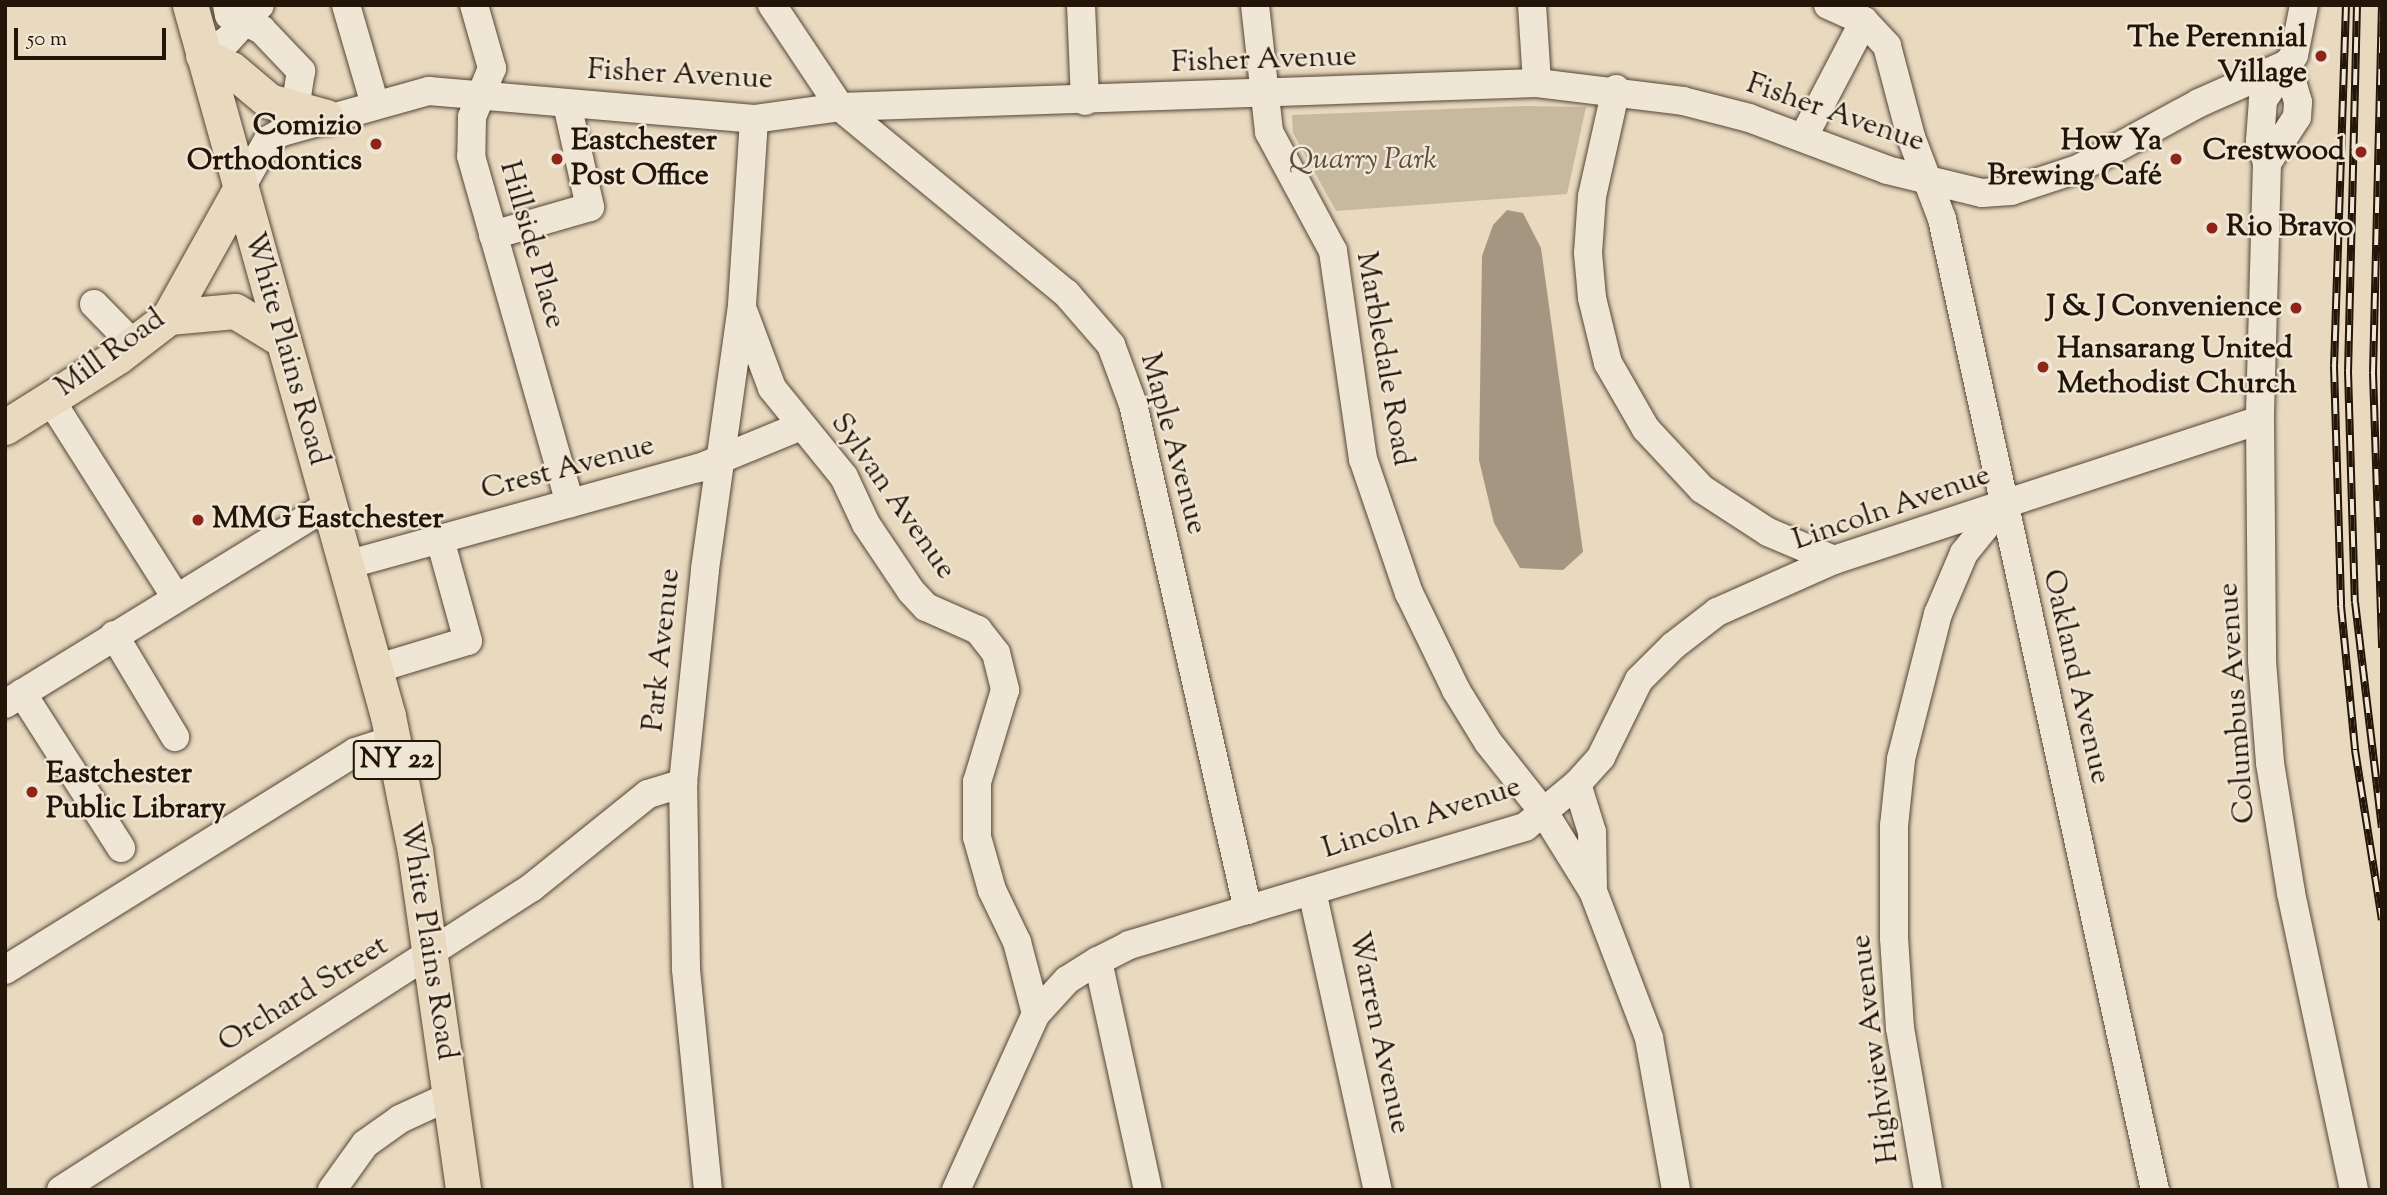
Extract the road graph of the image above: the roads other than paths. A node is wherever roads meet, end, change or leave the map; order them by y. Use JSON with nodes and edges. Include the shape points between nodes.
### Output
{"nodes":[{"id":1,"x":190,"y":5,"type":"edge"},
{"id":2,"x":346,"y":5,"type":"edge"},
{"id":3,"x":474,"y":5,"type":"edge"},
{"id":4,"x":772,"y":5,"type":"edge"},
{"id":5,"x":1081,"y":5,"type":"edge"},
{"id":6,"x":1255,"y":5,"type":"edge"},
{"id":7,"x":1532,"y":5,"type":"edge"},
{"id":8,"x":1828,"y":5,"type":"edge"},
{"id":9,"x":2304,"y":5,"type":"edge"},
{"id":10,"x":244,"y":11,"type":"edge"},
{"id":11,"x":1864,"y":21,"type":"junction"},
{"id":12,"x":203,"y":55,"type":"junction"},
{"id":13,"x":2287,"y":64,"type":"junction"},
{"id":14,"x":1537,"y":83,"type":"junction"},
{"id":15,"x":1616,"y":89,"type":"junction"},
{"id":16,"x":482,"y":95,"type":"junction"},
{"id":17,"x":1264,"y":95,"type":"junction"},
{"id":18,"x":1085,"y":101,"type":"junction"},
{"id":19,"x":567,"y":104,"type":"junction"},
{"id":20,"x":375,"y":105,"type":"junction"},
{"id":21,"x":840,"y":107,"type":"junction"},
{"id":22,"x":310,"y":112,"type":"junction"},
{"id":23,"x":754,"y":119,"type":"junction"},
{"id":24,"x":1804,"y":136,"type":"junction"},
{"id":25,"x":1927,"y":180,"type":"junction"},
{"id":26,"x":239,"y":191,"type":"junction"},
{"id":27,"x":493,"y":235,"type":"junction"},
{"id":28,"x":94,"y":304,"type":"dead end"},
{"id":29,"x":742,"y":305,"type":"junction"},
{"id":30,"x":169,"y":317,"type":"junction"},
{"id":31,"x":284,"y":340,"type":"junction"},
{"id":32,"x":134,"y":345,"type":"junction"},
{"id":33,"x":50,"y":399,"type":"junction"},
{"id":34,"x":2260,"y":420,"type":"junction"},
{"id":35,"x":802,"y":426,"type":"junction"},
{"id":36,"x":5,"y":427,"type":"edge"},
{"id":37,"x":719,"y":462,"type":"junction"},
{"id":38,"x":570,"y":503,"type":"junction"},
{"id":39,"x":330,"y":504,"type":"junction"},
{"id":40,"x":2003,"y":505,"type":"junction"},
{"id":41,"x":440,"y":539,"type":"junction"},
{"id":42,"x":1834,"y":560,"type":"junction"},
{"id":43,"x":346,"y":565,"type":"junction"},
{"id":44,"x":175,"y":596,"type":"junction"},
{"id":45,"x":114,"y":635,"type":"junction"},
{"id":46,"x":376,"y":669,"type":"junction"},
{"id":47,"x":14,"y":699,"type":"edge"},
{"id":48,"x":175,"y":737,"type":"dead end"},
{"id":49,"x":392,"y":740,"type":"junction"},
{"id":50,"x":683,"y":783,"type":"junction"},
{"id":51,"x":1577,"y":784,"type":"junction"},
{"id":52,"x":1545,"y":814,"type":"junction"},
{"id":53,"x":121,"y":848,"type":"dead end"},
{"id":54,"x":1312,"y":891,"type":"junction"},
{"id":55,"x":1593,"y":891,"type":"junction"},
{"id":56,"x":1248,"y":910,"type":"junction"},
{"id":57,"x":1017,"y":942,"type":"junction"},
{"id":58,"x":430,"y":955,"type":"junction"},
{"id":59,"x":1098,"y":961,"type":"junction"},
{"id":60,"x":5,"y":970,"type":"edge"},
{"id":61,"x":1067,"y":980,"type":"junction"},
{"id":62,"x":1036,"y":1013,"type":"junction"},
{"id":63,"x":450,"y":1096,"type":"junction"},
{"id":64,"x":61,"y":1190,"type":"edge"},
{"id":65,"x":332,"y":1190,"type":"edge"},
{"id":66,"x":463,"y":1190,"type":"edge"},
{"id":67,"x":708,"y":1190,"type":"edge"},
{"id":68,"x":956,"y":1190,"type":"edge"},
{"id":69,"x":1148,"y":1190,"type":"edge"},
{"id":70,"x":1378,"y":1190,"type":"edge"},
{"id":71,"x":1676,"y":1190,"type":"edge"},
{"id":72,"x":1927,"y":1190,"type":"edge"},
{"id":73,"x":2155,"y":1190,"type":"edge"},
{"id":74,"x":2354,"y":1190,"type":"edge"}],
"edges":[{"from":1,"to":12,"type":"main road","name":"White Plains Road","number":"NY 22"},
{"from":2,"to":20,"type":"street"},
{"from":3,"to":16,"type":"street","name":"Hillside Place","via":[[492,68]]},
{"from":4,"to":21,"type":"street","name":"Maple Avenue"},
{"from":5,"to":18,"type":"street"},
{"from":6,"to":17,"type":"street","name":"Marbledale Road"},
{"from":7,"to":14,"type":"street"},
{"from":8,"to":11,"type":"street"},
{"from":9,"to":13,"type":"street","name":"Columbus Avenue","via":[[2297,46]]},
{"from":10,"to":12,"type":"street"},
{"from":10,"to":22,"type":"street","via":[[301,71]]},
{"from":11,"to":24,"type":"street"},
{"from":11,"to":25,"type":"street","name":"Oakland Avenue","via":[[1876,31],[1893,60],[1911,137]]},
{"from":12,"to":22,"type":"main road","via":[[230,69],[260,97]]},
{"from":12,"to":26,"type":"main road","name":"White Plains Road","number":"NY 22"},
{"from":13,"to":25,"type":"street","name":"Fisher Avenue","via":[[2033,188],[1982,193]]},
{"from":13,"to":34,"type":"street","name":"Columbus Avenue","via":[[2263,100],[2260,141],[2267,163]]},
{"from":14,"to":15,"type":"street","name":"Fisher Avenue"},
{"from":14,"to":17,"type":"street","name":"Fisher Avenue"},
{"from":15,"to":24,"type":"street","name":"Fisher Avenue","via":[[1683,101]]},
{"from":15,"to":42,"type":"street","via":[[1594,183],[1588,253],[1592,298],[1608,363],[1646,429],[1702,489],[1768,533]]},
{"from":16,"to":19,"type":"street","name":"Fisher Avenue"},
{"from":16,"to":20,"type":"street","name":"Fisher Avenue","via":[[429,91]]},
{"from":16,"to":27,"type":"street","name":"Hillside Place","via":[[472,117],[471,156]]},
{"from":17,"to":18,"type":"street","name":"Fisher Avenue"},
{"from":17,"to":52,"type":"street","name":"Marbledale Road","via":[[1269,132],[1333,251],[1363,459],[1409,593],[1469,711]]},
{"from":18,"to":21,"type":"street","name":"Fisher Avenue"},
{"from":19,"to":23,"type":"street","name":"Fisher Avenue"},
{"from":19,"to":27,"type":"street","via":[[590,207]]},
{"from":20,"to":22,"type":"street","name":"Fisher Avenue"},
{"from":21,"to":23,"type":"street","name":"Fisher Avenue"},
{"from":21,"to":56,"type":"street","name":"Maple Avenue","via":[[1066,293],[1111,345],[1133,404]]},
{"from":22,"to":26,"type":"street","name":"Fisher Avenue","via":[[268,140]]},
{"from":23,"to":29,"type":"street","name":"Park Avenue"},
{"from":24,"to":25,"type":"street","name":"Fisher Avenue","via":[[1887,170]]},
{"from":25,"to":40,"type":"street","name":"Oakland Avenue","via":[[1942,219]]},
{"from":26,"to":30,"type":"main road","name":"Mill Road"},
{"from":26,"to":31,"type":"main road","name":"White Plains Road","number":"NY 22"},
{"from":27,"to":38,"type":"street","name":"Hillside Place"},
{"from":28,"to":32,"type":"street"},
{"from":29,"to":35,"type":"street","name":"Sylvan Avenue","via":[[755,352],[772,388]]},
{"from":29,"to":37,"type":"street","name":"Park Avenue"},
{"from":30,"to":31,"type":"main road","via":[[235,312],[251,317]]},
{"from":30,"to":32,"type":"main road","name":"Mill Road"},
{"from":31,"to":39,"type":"main road","name":"White Plains Road","number":"NY 22"},
{"from":32,"to":33,"type":"main road","name":"Mill Road"},
{"from":33,"to":36,"type":"main road","name":"Mill Road"},
{"from":33,"to":44,"type":"street"},
{"from":34,"to":40,"type":"street","name":"Lincoln Avenue"},
{"from":34,"to":74,"type":"street","name":"Columbus Avenue","via":[[2262,661],[2270,763],[2291,893]]},
{"from":35,"to":37,"type":"street","name":"Crest Avenue","via":[[742,447]]},
{"from":35,"to":57,"type":"street","name":"Sylvan Avenue","via":[[844,477],[866,524],[911,591],[926,607],[978,630],[996,653],[1005,690],[982,759],[974,808],[979,849]]},
{"from":37,"to":38,"type":"street","name":"Crest Avenue"},
{"from":37,"to":50,"type":"street","name":"Park Avenue"},
{"from":38,"to":41,"type":"street","name":"Crest Avenue"},
{"from":39,"to":43,"type":"main road","name":"White Plains Road","number":"NY 22"},
{"from":39,"to":44,"type":"street"},
{"from":40,"to":42,"type":"street","name":"Lincoln Avenue"},
{"from":40,"to":72,"type":"street","name":"Highview Avenue","via":[[1964,554],[1938,614],[1898,786],[1892,876],[1900,1028]]},
{"from":40,"to":73,"type":"street","name":"Oakland Avenue"},
{"from":41,"to":43,"type":"street","name":"Crest Avenue"},
{"from":41,"to":46,"type":"street","via":[[468,641]]},
{"from":42,"to":51,"type":"street","name":"Lincoln Avenue","via":[[1745,597],[1701,622],[1673,646],[1639,680],[1601,757]]},
{"from":43,"to":46,"type":"main road","name":"White Plains Road","number":"NY 22"},
{"from":44,"to":45,"type":"street"},
{"from":45,"to":47,"type":"street"},
{"from":45,"to":48,"type":"street"},
{"from":46,"to":49,"type":"main road","name":"White Plains Road","number":"NY 22"},
{"from":47,"to":53,"type":"street"},
{"from":49,"to":58,"type":"main road","name":"White Plains Road","number":"NY 22"},
{"from":49,"to":60,"type":"street","via":[[355,752]]},
{"from":50,"to":58,"type":"street","name":"Orchard Street","via":[[648,794],[565,864]]},
{"from":50,"to":67,"type":"street","name":"Park Avenue","via":[[688,991]]},
{"from":51,"to":52,"type":"street","name":"Lincoln Avenue"},
{"from":51,"to":55,"type":"street","name":"Marbledale Road","via":[[1592,832]]},
{"from":52,"to":54,"type":"street","name":"Lincoln Avenue","via":[[1525,827]]},
{"from":52,"to":55,"type":"street","name":"Marbledale Road"},
{"from":54,"to":56,"type":"street","name":"Lincoln Avenue"},
{"from":54,"to":70,"type":"street","name":"Warren Avenue"},
{"from":55,"to":71,"type":"street","name":"Marbledale Road","via":[[1649,1038]]},
{"from":56,"to":59,"type":"street","name":"Lincoln Avenue","via":[[1129,945]]},
{"from":57,"to":61,"type":"street","name":"Sylvan Avenue","via":[[1045,969]]},
{"from":57,"to":62,"type":"street","name":"Sylvan Avenue"},
{"from":58,"to":63,"type":"main road","name":"White Plains Road","number":"NY 22"},
{"from":58,"to":64,"type":"street","name":"Orchard Street","via":[[109,1155]]},
{"from":59,"to":61,"type":"street","name":"Lincoln Avenue"},
{"from":59,"to":69,"type":"street"},
{"from":61,"to":62,"type":"street","name":"Lincoln Avenue"},
{"from":62,"to":68,"type":"street","name":"Lincoln Avenue"},
{"from":63,"to":65,"type":"street","via":[[400,1119],[365,1144]]},
{"from":63,"to":66,"type":"main road","name":"White Plains Road","number":"NY 22"}]}
